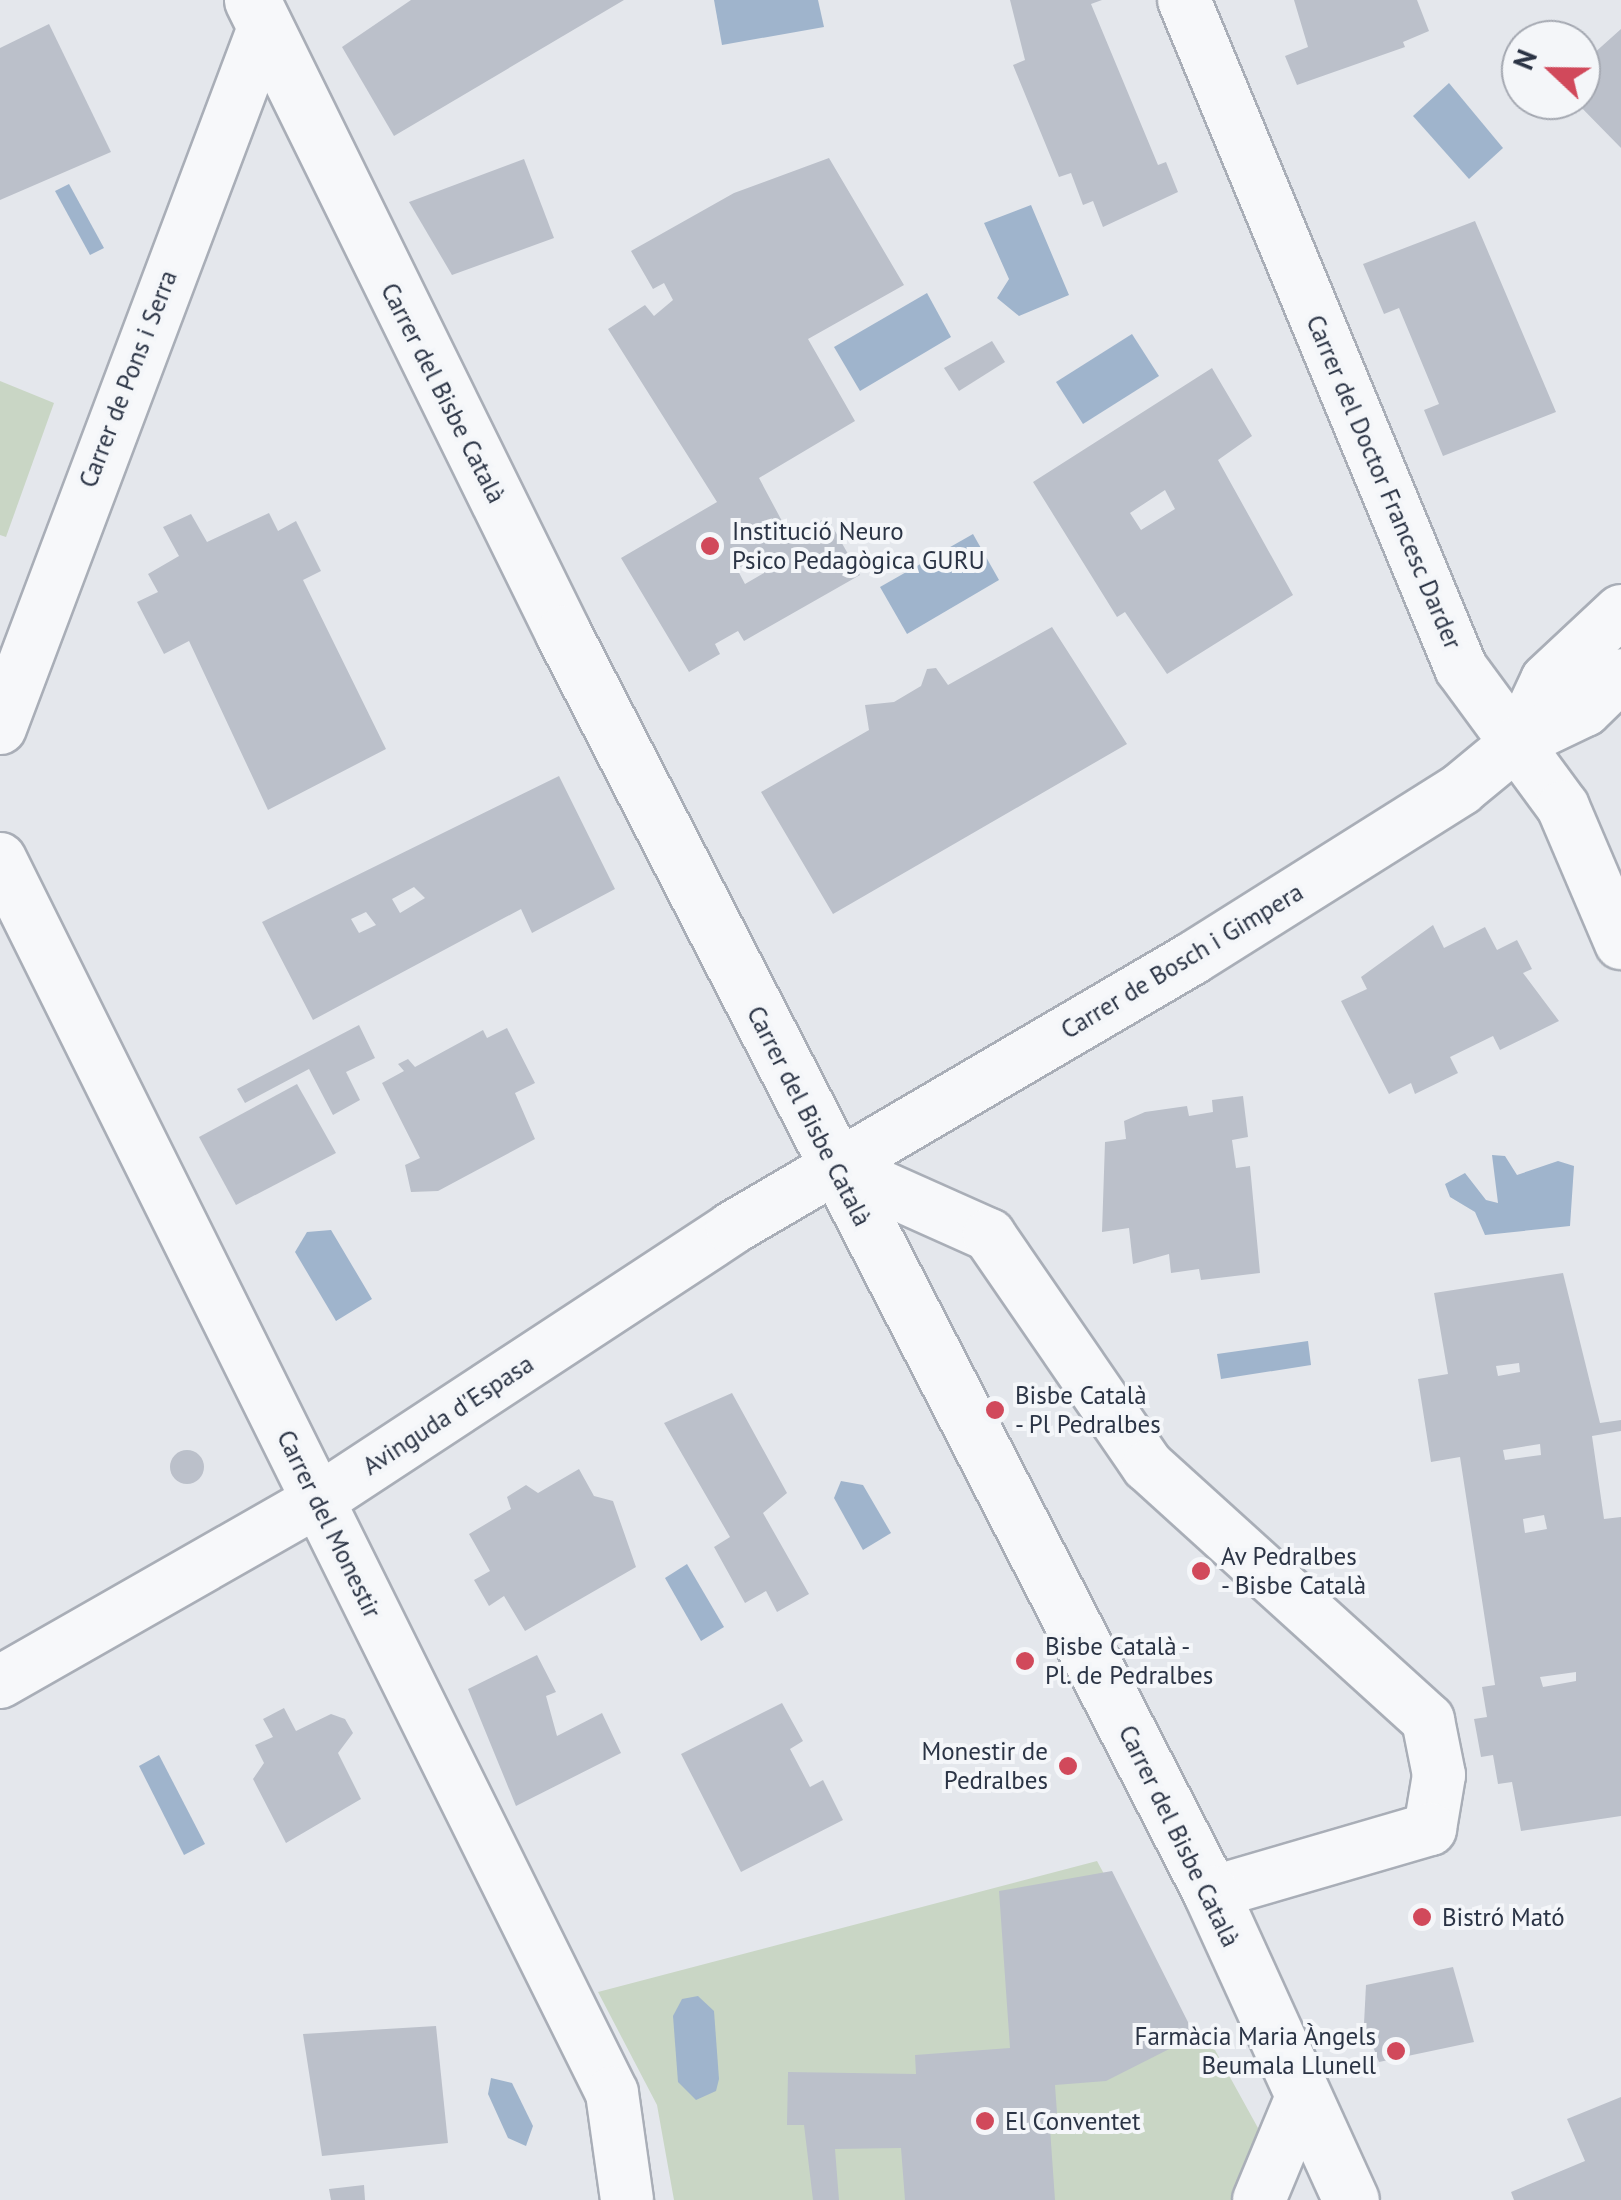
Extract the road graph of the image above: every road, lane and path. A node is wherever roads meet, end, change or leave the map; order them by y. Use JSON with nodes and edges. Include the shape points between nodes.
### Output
{"nodes":[{"id":1,"x":1184,"y":0,"type":"edge"},
{"id":2,"x":257,"y":16,"type":"edge"},
{"id":3,"x":1621,"y":611,"type":"edge"},
{"id":4,"x":1621,"y":675,"type":"edge"},
{"id":5,"x":0,"y":728,"type":"edge"},
{"id":6,"x":1518,"y":742,"type":"junction"},
{"id":7,"x":0,"y":859,"type":"edge"},
{"id":8,"x":1621,"y":943,"type":"edge"},
{"id":9,"x":837,"y":1167,"type":"junction"},
{"id":10,"x":316,"y":1501,"type":"junction"},
{"id":11,"x":0,"y":1682,"type":"edge"},
{"id":12,"x":1212,"y":1893,"type":"junction"},
{"id":13,"x":1301,"y":2099,"type":"junction"},
{"id":14,"x":625,"y":2200,"type":"edge"},
{"id":15,"x":1259,"y":2200,"type":"edge"},
{"id":16,"x":1352,"y":2200,"type":"edge"}],
"edges":[{"from":1,"to":6,"type":"street","name":"Carrer del Doctor Francesc Darder","via":[[1461,668]]},
{"from":2,"to":5,"type":"street","name":"Carrer de Pons i Serra"},
{"from":2,"to":9,"type":"street","name":"Carrer del Bisbe Català"},
{"from":3,"to":6,"type":"street","name":"Carrer de Bosch i Gimpera","via":[[1547,680]]},
{"from":4,"to":6,"type":"street","name":"Carrer de Bosch i Gimpera","via":[[1586,710]]},
{"from":6,"to":8,"type":"street","name":"Carrer del Doctor Francesc Darder","via":[[1563,807]]},
{"from":6,"to":9,"type":"street","name":"Carrer de Bosch i Gimpera","via":[[1462,789],[1226,937]]},
{"from":7,"to":10,"type":"street","name":"Carrer del Monestir"},
{"from":9,"to":10,"type":"street","name":"Avinguda d'Espasa"},
{"from":9,"to":12,"type":"street","name":"Carrer del Bisbe Català"},
{"from":9,"to":12,"type":"street","via":[[989,1235],[1148,1466],[1428,1720],[1439,1775],[1430,1830]]},
{"from":10,"to":11,"type":"street","name":"Avinguda d'Espasa"},
{"from":10,"to":14,"type":"street","name":"Carrer del Monestir","via":[[612,2093]]},
{"from":12,"to":13,"type":"street","name":"Carrer del Bisbe Català"},
{"from":13,"to":15,"type":"street"},
{"from":13,"to":16,"type":"street","name":"Carrer del Bisbe Català"}]}
